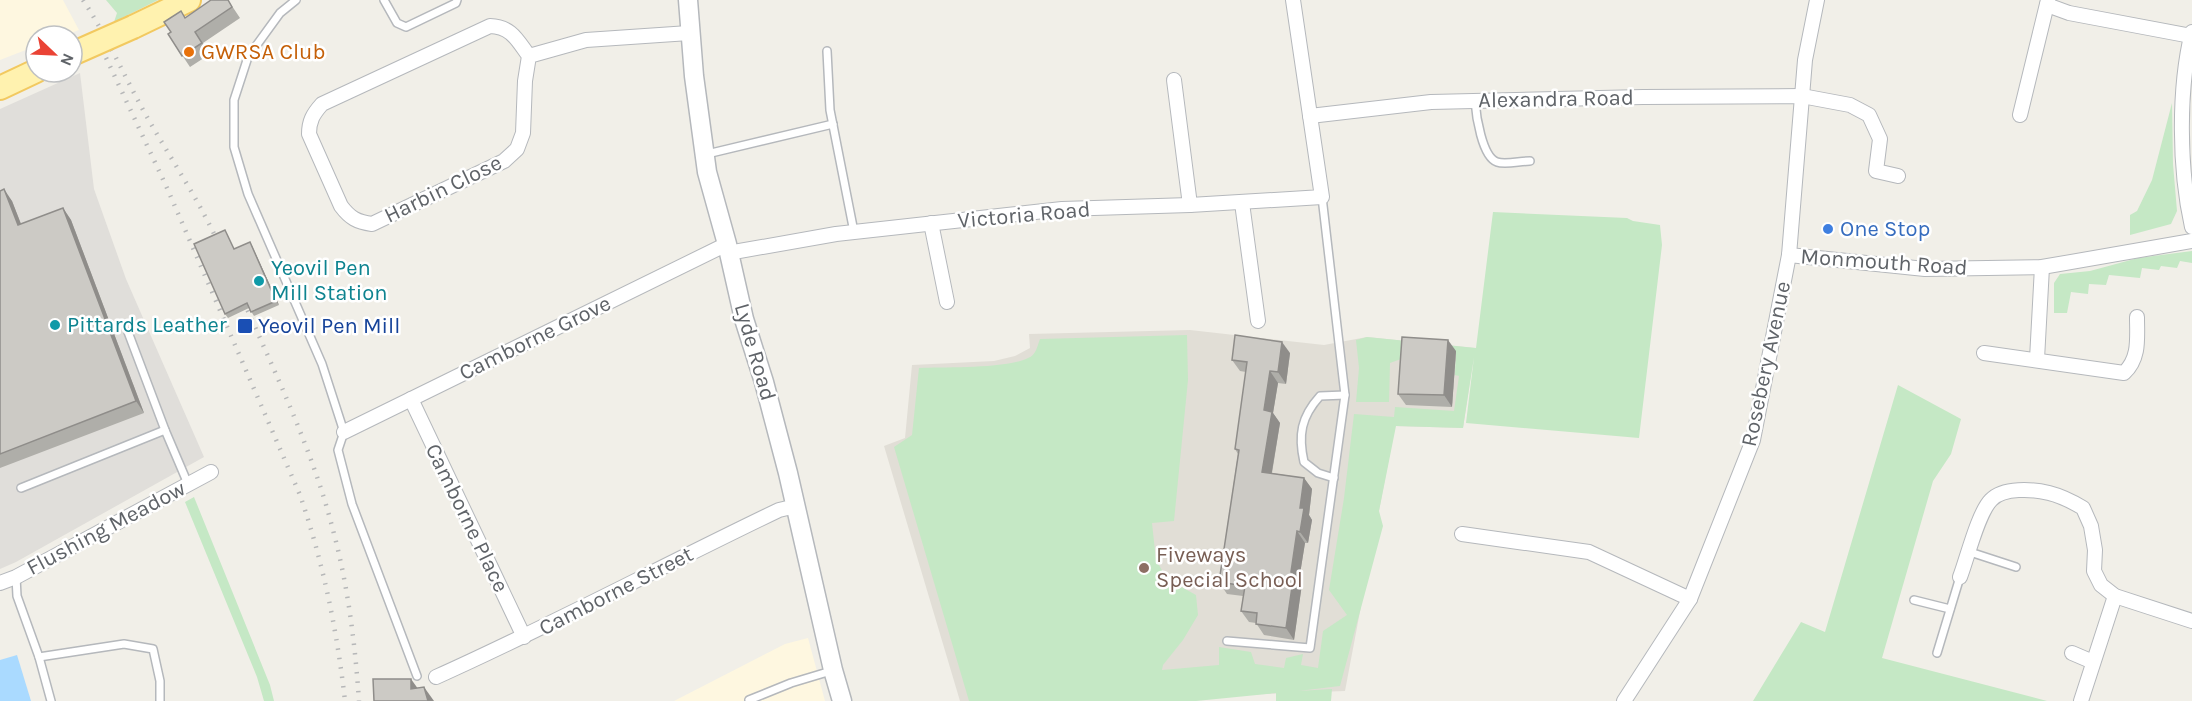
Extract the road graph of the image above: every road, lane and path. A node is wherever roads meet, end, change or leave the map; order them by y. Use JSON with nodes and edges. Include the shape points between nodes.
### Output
{"nodes":[{"id":1,"x":189,"y":0,"type":"edge"},
{"id":2,"x":296,"y":0,"type":"edge"},
{"id":3,"x":384,"y":0,"type":"edge"},
{"id":4,"x":457,"y":0,"type":"edge"},
{"id":5,"x":688,"y":0,"type":"edge"},
{"id":6,"x":1293,"y":0,"type":"edge"},
{"id":7,"x":1817,"y":0,"type":"edge"},
{"id":8,"x":2048,"y":3,"type":"edge"},
{"id":9,"x":689,"y":33,"type":"junction"},
{"id":10,"x":2191,"y":34,"type":"edge"},
{"id":11,"x":84,"y":49,"type":"edge"},
{"id":12,"x":827,"y":51,"type":"dead end"},
{"id":13,"x":529,"y":56,"type":"junction"},
{"id":14,"x":24,"y":77,"type":"edge"},
{"id":15,"x":1174,"y":80,"type":"dead end"},
{"id":16,"x":0,"y":88,"type":"edge"},
{"id":17,"x":1802,"y":96,"type":"junction"},
{"id":18,"x":1475,"y":101,"type":"junction"},
{"id":19,"x":2020,"y":115,"type":"dead end"},
{"id":20,"x":1310,"y":116,"type":"junction"},
{"id":21,"x":833,"y":124,"type":"junction"},
{"id":22,"x":704,"y":154,"type":"junction"},
{"id":23,"x":1530,"y":161,"type":"dead end"},
{"id":24,"x":1898,"y":176,"type":"dead end"},
{"id":25,"x":1322,"y":197,"type":"junction"},
{"id":26,"x":1242,"y":203,"type":"junction"},
{"id":27,"x":1190,"y":205,"type":"junction"},
{"id":28,"x":931,"y":223,"type":"junction"},
{"id":29,"x":2192,"y":227,"type":"edge"},
{"id":30,"x":854,"y":232,"type":"junction"},
{"id":31,"x":2192,"y":241,"type":"edge"},
{"id":32,"x":728,"y":249,"type":"junction"},
{"id":33,"x":1790,"y":255,"type":"junction"},
{"id":34,"x":2042,"y":267,"type":"junction"},
{"id":35,"x":947,"y":302,"type":"dead end"},
{"id":36,"x":2137,"y":317,"type":"dead end"},
{"id":37,"x":1258,"y":321,"type":"dead end"},
{"id":38,"x":128,"y":332,"type":"dead end"},
{"id":39,"x":1984,"y":353,"type":"dead end"},
{"id":40,"x":2037,"y":359,"type":"junction"},
{"id":41,"x":1345,"y":394,"type":"junction"},
{"id":42,"x":411,"y":399,"type":"junction"},
{"id":43,"x":165,"y":430,"type":"junction"},
{"id":44,"x":344,"y":432,"type":"junction"},
{"id":45,"x":211,"y":472,"type":"dead end"},
{"id":46,"x":1334,"y":478,"type":"junction"},
{"id":47,"x":188,"y":484,"type":"junction"},
{"id":48,"x":21,"y":488,"type":"dead end"},
{"id":49,"x":796,"y":506,"type":"junction"},
{"id":50,"x":1462,"y":534,"type":"dead end"},
{"id":51,"x":1970,"y":552,"type":"junction"},
{"id":52,"x":2016,"y":567,"type":"dead end"},
{"id":53,"x":16,"y":577,"type":"junction"},
{"id":54,"x":1960,"y":578,"type":"joint"},
{"id":55,"x":0,"y":583,"type":"edge"},
{"id":56,"x":2115,"y":596,"type":"junction"},
{"id":57,"x":1690,"y":599,"type":"junction"},
{"id":58,"x":1914,"y":600,"type":"dead end"},
{"id":59,"x":1950,"y":609,"type":"junction"},
{"id":60,"x":2192,"y":621,"type":"edge"},
{"id":61,"x":524,"y":637,"type":"junction"},
{"id":62,"x":1227,"y":641,"type":"dead end"},
{"id":63,"x":1937,"y":653,"type":"dead end"},
{"id":64,"x":2072,"y":653,"type":"dead end"},
{"id":65,"x":39,"y":657,"type":"junction"},
{"id":66,"x":2093,"y":662,"type":"junction"},
{"id":67,"x":833,"y":670,"type":"junction"},
{"id":68,"x":417,"y":676,"type":"dead end"},
{"id":69,"x":436,"y":677,"type":"dead end"},
{"id":70,"x":749,"y":700,"type":"edge"},
{"id":71,"x":51,"y":701,"type":"edge"},
{"id":72,"x":160,"y":701,"type":"edge"},
{"id":73,"x":842,"y":701,"type":"edge"},
{"id":74,"x":1624,"y":701,"type":"edge"},
{"id":75,"x":2081,"y":701,"type":"edge"}],
"edges":[{"from":1,"to":11,"type":"main road","bridge":true},
{"from":2,"to":44,"type":"lane","via":[[280,13],[248,57],[234,100],[234,147],[248,194],[321,364]]},
{"from":3,"to":4,"type":"lane","via":[[397,23],[406,27]]},
{"from":5,"to":9,"type":"street","name":"Lyde Road"},
{"from":6,"to":20,"type":"street"},
{"from":7,"to":17,"type":"street","name":"Rosebery Avenue"},
{"from":8,"to":10,"type":"street","via":[[2069,13]]},
{"from":8,"to":19,"type":"street"},
{"from":9,"to":13,"type":"street","via":[[586,40]]},
{"from":9,"to":22,"type":"street","name":"Lyde Road"},
{"from":10,"to":29,"type":"street","via":[[2183,97],[2182,154]]},
{"from":12,"to":21,"type":"lane"},
{"from":13,"to":13,"type":"street","name":"Harbin Close","via":[[523,133],[517,149],[504,161],[372,224],[359,223],[348,216],[309,134],[309,123],[322,104],[490,26],[500,26],[512,33]]},
{"from":14,"to":16,"type":"main road"},
{"from":15,"to":27,"type":"street"},
{"from":17,"to":18,"type":"street","name":"Alexandra Road"},
{"from":17,"to":24,"type":"street","name":"Alexandra Road","via":[[1850,105],[1869,116],[1880,139],[1876,171]]},
{"from":17,"to":33,"type":"street","name":"Rosebery Avenue"},
{"from":18,"to":20,"type":"street","name":"Alexandra Road"},
{"from":18,"to":23,"type":"lane","via":[[1482,140],[1491,158],[1497,162]]},
{"from":20,"to":25,"type":"street"},
{"from":21,"to":22,"type":"lane"},
{"from":21,"to":30,"type":"lane"},
{"from":22,"to":32,"type":"street","name":"Lyde Road"},
{"from":25,"to":26,"type":"street","name":"Victoria Road"},
{"from":25,"to":41,"type":"lane"},
{"from":26,"to":27,"type":"street","name":"Victoria Road"},
{"from":26,"to":37,"type":"street"},
{"from":27,"to":28,"type":"street","name":"Victoria Road","via":[[1062,209]]},
{"from":28,"to":30,"type":"street","name":"Victoria Road"},
{"from":28,"to":35,"type":"street"},
{"from":30,"to":32,"type":"street","name":"Victoria Road"},
{"from":31,"to":34,"type":"street","name":"Monmouth Road"},
{"from":32,"to":42,"type":"street","name":"Camborne Grove"},
{"from":32,"to":49,"type":"street","name":"Lyde Road"},
{"from":33,"to":34,"type":"street","name":"Monmouth Road","via":[[1925,269]]},
{"from":33,"to":57,"type":"street","name":"Rosebery Avenue","via":[[1753,440]]},
{"from":34,"to":40,"type":"street"},
{"from":36,"to":40,"type":"street","via":[[2133,365],[2124,373]]},
{"from":38,"to":43,"type":"lane"},
{"from":39,"to":40,"type":"street"},
{"from":41,"to":46,"type":"lane"},
{"from":41,"to":46,"type":"lane","via":[[1320,396],[1307,410],[1300,446],[1304,462],[1318,473]]},
{"from":42,"to":44,"type":"street","name":"Camborne Grove"},
{"from":42,"to":61,"type":"street","name":"Camborne Place"},
{"from":43,"to":47,"type":"lane"},
{"from":43,"to":48,"type":"lane"},
{"from":44,"to":68,"type":"lane","via":[[338,450],[352,504]]},
{"from":45,"to":47,"type":"street","name":"Flushing Meadow"},
{"from":46,"to":62,"type":"lane","via":[[1310,648]]},
{"from":47,"to":53,"type":"street","name":"Flushing Meadow"},
{"from":49,"to":61,"type":"street","name":"Camborne Street","via":[[779,510],[659,567]]},
{"from":49,"to":67,"type":"street","name":"Lyde Road"},
{"from":50,"to":57,"type":"street","via":[[1588,552]]},
{"from":51,"to":52,"type":"lane"},
{"from":51,"to":54,"type":"street"},
{"from":51,"to":56,"type":"street","via":[[1990,501],[2000,493],[2050,493],[2083,508],[2091,526],[2094,571],[2101,585]]},
{"from":53,"to":55,"type":"street","name":"Flushing Meadow"},
{"from":53,"to":65,"type":"lane","via":[[17,596]]},
{"from":54,"to":59,"type":"lane"},
{"from":56,"to":60,"type":"street"},
{"from":56,"to":66,"type":"street"},
{"from":57,"to":74,"type":"street","name":"Rosebery Avenue"},
{"from":58,"to":59,"type":"lane"},
{"from":59,"to":63,"type":"lane"},
{"from":61,"to":69,"type":"street","name":"Camborne Street"},
{"from":64,"to":66,"type":"street"},
{"from":65,"to":71,"type":"lane"},
{"from":65,"to":72,"type":"lane","via":[[124,644],[153,649]]},
{"from":66,"to":75,"type":"street"},
{"from":67,"to":70,"type":"lane"},
{"from":67,"to":73,"type":"street","name":"Lyde Road"}]}
